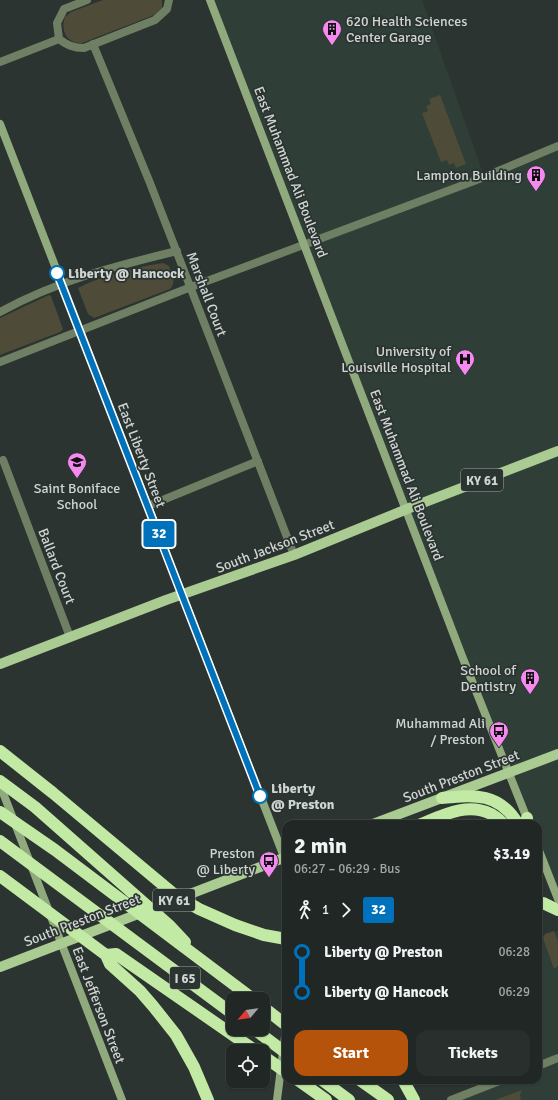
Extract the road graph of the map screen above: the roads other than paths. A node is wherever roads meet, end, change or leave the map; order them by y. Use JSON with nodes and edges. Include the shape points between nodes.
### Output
{"nodes":[{"id":1,"x":169,"y":0,"type":"edge"},
{"id":2,"x":210,"y":0,"type":"edge"},
{"id":3,"x":81,"y":1,"type":"edge"},
{"id":4,"x":59,"y":39,"type":"junction"},
{"id":5,"x":93,"y":44,"type":"junction"},
{"id":6,"x":0,"y":62,"type":"edge"},
{"id":7,"x":0,"y":124,"type":"edge"},
{"id":8,"x":558,"y":146,"type":"edge"},
{"id":9,"x":305,"y":244,"type":"junction"},
{"id":10,"x":177,"y":251,"type":"junction"},
{"id":11,"x":62,"y":284,"type":"junction"},
{"id":12,"x":191,"y":288,"type":"junction"},
{"id":13,"x":0,"y":312,"type":"edge"},
{"id":14,"x":80,"y":331,"type":"junction"},
{"id":15,"x":0,"y":362,"type":"edge"},
{"id":16,"x":558,"y":451,"type":"edge"},
{"id":17,"x":3,"y":460,"type":"dead end"},
{"id":18,"x":258,"y":461,"type":"junction"},
{"id":19,"x":148,"y":506,"type":"junction"},
{"id":20,"x":406,"y":509,"type":"junction"},
{"id":21,"x":294,"y":555,"type":"junction"},
{"id":22,"x":182,"y":595,"type":"junction"},
{"id":23,"x":70,"y":638,"type":"junction"},
{"id":24,"x":0,"y":664,"type":"edge"},
{"id":25,"x":0,"y":751,"type":"edge"},
{"id":26,"x":558,"y":754,"type":"edge"},
{"id":27,"x":508,"y":772,"type":"junction"},
{"id":28,"x":0,"y":781,"type":"edge"},
{"id":29,"x":0,"y":785,"type":"edge"},
{"id":30,"x":442,"y":798,"type":"junction"},
{"id":31,"x":0,"y":812,"type":"edge"},
{"id":32,"x":384,"y":820,"type":"edge"},
{"id":33,"x":431,"y":820,"type":"edge"},
{"id":34,"x":501,"y":820,"type":"edge"},
{"id":35,"x":520,"y":820,"type":"edge"},
{"id":36,"x":524,"y":820,"type":"edge"},
{"id":37,"x":0,"y":841,"type":"edge"},
{"id":38,"x":282,"y":851,"type":"edge"},
{"id":39,"x":542,"y":858,"type":"edge"},
{"id":40,"x":282,"y":860,"type":"edge"},
{"id":41,"x":4,"y":879,"type":"edge"},
{"id":42,"x":558,"y":899,"type":"edge"},
{"id":43,"x":542,"y":903,"type":"edge"},
{"id":44,"x":558,"y":910,"type":"edge"},
{"id":45,"x":282,"y":938,"type":"edge"},
{"id":46,"x":61,"y":943,"type":"junction"},
{"id":47,"x":106,"y":955,"type":"junction"},
{"id":48,"x":205,"y":963,"type":"junction"},
{"id":49,"x":0,"y":967,"type":"edge"},
{"id":50,"x":244,"y":992,"type":"edge"},
{"id":51,"x":226,"y":1009,"type":"edge"},
{"id":52,"x":270,"y":1013,"type":"edge"},
{"id":53,"x":282,"y":1022,"type":"edge"},
{"id":54,"x":264,"y":1036,"type":"edge"},
{"id":55,"x":246,"y":1044,"type":"edge"},
{"id":56,"x":282,"y":1050,"type":"edge"},
{"id":57,"x":558,"y":1058,"type":"edge"},
{"id":58,"x":282,"y":1060,"type":"edge"},
{"id":59,"x":270,"y":1061,"type":"edge"},
{"id":60,"x":542,"y":1064,"type":"edge"},
{"id":61,"x":282,"y":1069,"type":"edge"},
{"id":62,"x":303,"y":1084,"type":"edge"},
{"id":63,"x":327,"y":1084,"type":"edge"},
{"id":64,"x":366,"y":1084,"type":"edge"},
{"id":65,"x":405,"y":1084,"type":"edge"},
{"id":66,"x":492,"y":1084,"type":"edge"},
{"id":67,"x":412,"y":1098,"type":"edge"},
{"id":68,"x":122,"y":1100,"type":"edge"},
{"id":69,"x":208,"y":1100,"type":"edge"},
{"id":70,"x":277,"y":1100,"type":"edge"},
{"id":71,"x":326,"y":1100,"type":"edge"},
{"id":72,"x":349,"y":1100,"type":"edge"},
{"id":73,"x":388,"y":1100,"type":"edge"},
{"id":74,"x":451,"y":1100,"type":"edge"}],
"edges":[{"from":1,"to":5,"type":"street","via":[[167,9],[155,20]]},
{"from":2,"to":9,"type":"street","name":"East Muhammad Ali Boulevard"},
{"from":3,"to":4,"type":"street","via":[[64,9],[57,23]]},
{"from":4,"to":5,"type":"street","via":[[75,48]]},
{"from":4,"to":6,"type":"street"},
{"from":5,"to":10,"type":"street","name":"Marshall Court"},
{"from":7,"to":11,"type":"street","name":"East Liberty Street"},
{"from":8,"to":9,"type":"street","via":[[474,181]]},
{"from":9,"to":12,"type":"street"},
{"from":9,"to":20,"type":"street","name":"East Muhammad Ali Boulevard"},
{"from":10,"to":11,"type":"street","via":[[101,270]]},
{"from":10,"to":12,"type":"street","name":"Marshall Court"},
{"from":11,"to":13,"type":"street"},
{"from":11,"to":14,"type":"street","name":"East Liberty Street"},
{"from":12,"to":14,"type":"street"},
{"from":12,"to":18,"type":"street","name":"Marshall Court"},
{"from":14,"to":15,"type":"street"},
{"from":14,"to":19,"type":"street","name":"East Liberty Street"},
{"from":16,"to":20,"type":"main road","name":"South Jackson Street","number":"KY 61"},
{"from":17,"to":23,"type":"street","name":"Ballard Court"},
{"from":18,"to":19,"type":"street"},
{"from":18,"to":21,"type":"street","name":"Marshall Court"},
{"from":19,"to":22,"type":"street","name":"East Liberty Street"},
{"from":20,"to":21,"type":"main road","name":"South Jackson Street","number":"KY 61"},
{"from":20,"to":27,"type":"street","name":"East Muhammad Ali Boulevard"},
{"from":21,"to":22,"type":"main road","name":"South Jackson Street","number":"KY 61"},
{"from":22,"to":23,"type":"main road","name":"South Jackson Street","number":"KY 61"},
{"from":22,"to":38,"type":"street","name":"East Liberty Street"},
{"from":23,"to":24,"type":"main road","name":"South Jackson Street","number":"KY 61"},
{"from":25,"to":45,"type":"highway","via":[[175,895],[234,925]]},
{"from":26,"to":27,"type":"main road","name":"South Preston Street"},
{"from":27,"to":30,"type":"main road","name":"South Preston Street"},
{"from":27,"to":36,"type":"street","name":"East Muhammad Ali Boulevard"},
{"from":28,"to":48,"type":"highway","via":[[35,807],[170,926]]},
{"from":29,"to":46,"type":"street","name":"East Jefferson Street"},
{"from":30,"to":32,"type":"main road","name":"South Preston Street"},
{"from":30,"to":35,"type":"highway","via":[[472,795],[491,799]]},
{"from":31,"to":48,"type":"highway","number":"I 65","via":[[55,850]]},
{"from":33,"to":34,"type":"highway","via":[[466,809],[485,811]]},
{"from":37,"to":51,"type":"highway","number":"I 65"},
{"from":39,"to":42,"type":"street"},
{"from":40,"to":46,"type":"main road","name":"South Preston Street","number":"KY 61"},
{"from":41,"to":47,"type":"highway"},
{"from":43,"to":44,"type":"highway"},
{"from":46,"to":49,"type":"main road","name":"South Preston Street","number":"KY 61"},
{"from":46,"to":68,"type":"street","name":"East Jefferson Street"},
{"from":47,"to":55,"type":"highway","via":[[116,954]]},
{"from":47,"to":69,"type":"highway","via":[[110,964],[154,1006],[176,1035],[194,1067]]},
{"from":48,"to":50,"type":"highway","number":"I 65"},
{"from":52,"to":53,"type":"highway"},
{"from":54,"to":56,"type":"highway"},
{"from":57,"to":60,"type":"street"},
{"from":58,"to":70,"type":"street"},
{"from":59,"to":61,"type":"highway"},
{"from":62,"to":71,"type":"highway"},
{"from":63,"to":72,"type":"highway"},
{"from":64,"to":73,"type":"highway"},
{"from":65,"to":67,"type":"highway"},
{"from":66,"to":74,"type":"street"}]}
